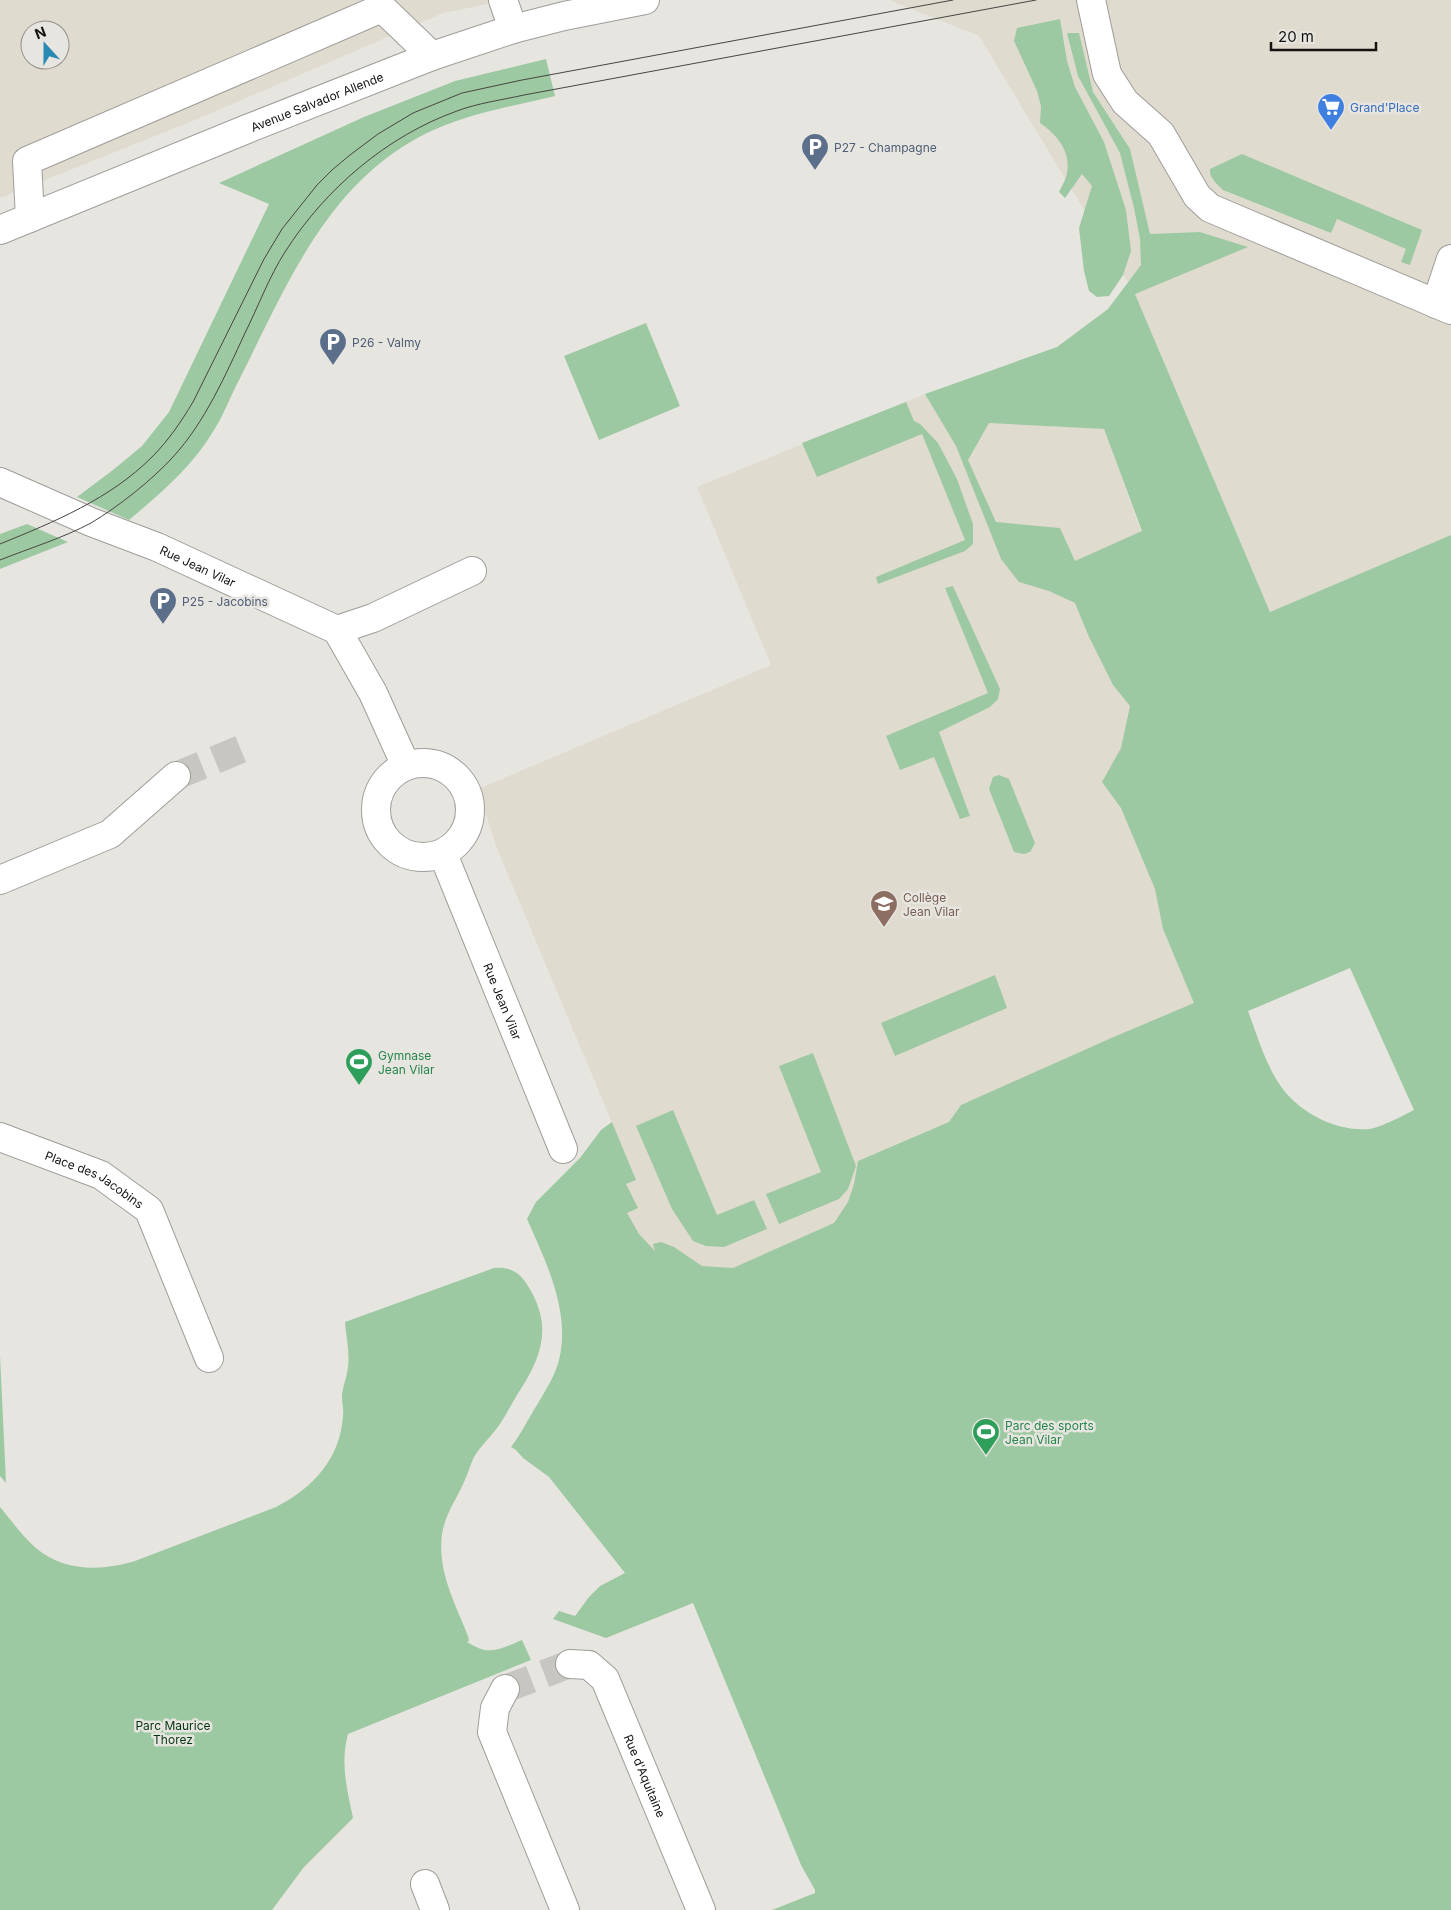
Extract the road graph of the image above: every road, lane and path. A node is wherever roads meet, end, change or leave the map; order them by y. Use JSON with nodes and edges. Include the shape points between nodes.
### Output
{"nodes":[{"id":1,"x":503,"y":0,"type":"edge"},
{"id":2,"x":645,"y":0,"type":"edge"},
{"id":3,"x":1091,"y":0,"type":"edge"},
{"id":4,"x":560,"y":8,"type":"edge"},
{"id":5,"x":513,"y":29,"type":"junction"},
{"id":6,"x":432,"y":56,"type":"junction"},
{"id":7,"x":30,"y":218,"type":"junction"},
{"id":8,"x":0,"y":230,"type":"edge"},
{"id":9,"x":1451,"y":259,"type":"edge"},
{"id":10,"x":1443,"y":307,"type":"edge"},
{"id":11,"x":0,"y":482,"type":"edge"},
{"id":12,"x":472,"y":571,"type":"dead end"},
{"id":13,"x":337,"y":630,"type":"junction"},
{"id":14,"x":406,"y":766,"type":"junction"},
{"id":15,"x":176,"y":776,"type":"tunnel mouth"},
{"id":16,"x":443,"y":854,"type":"junction"},
{"id":17,"x":0,"y":880,"type":"edge"},
{"id":18,"x":0,"y":1137,"type":"edge"},
{"id":19,"x":563,"y":1149,"type":"dead end"},
{"id":20,"x":209,"y":1358,"type":"dead end"},
{"id":21,"x":570,"y":1664,"type":"tunnel mouth"},
{"id":22,"x":505,"y":1689,"type":"tunnel mouth"},
{"id":23,"x":425,"y":1884,"type":"dead end"},
{"id":24,"x":435,"y":1910,"type":"edge"},
{"id":25,"x":565,"y":1910,"type":"edge"},
{"id":26,"x":701,"y":1910,"type":"edge"}],
"edges":[{"from":1,"to":5,"type":"street"},
{"from":2,"to":4,"type":"street","name":"Avenue Salvador Allende"},
{"from":3,"to":10,"type":"street","via":[[1106,74],[1125,102],[1161,134],[1198,196],[1210,208]]},
{"from":4,"to":5,"type":"street","name":"Avenue Salvador Allende"},
{"from":5,"to":6,"type":"street","name":"Avenue Salvador Allende"},
{"from":6,"to":7,"type":"street","name":"Avenue Salvador Allende"},
{"from":6,"to":7,"type":"street","via":[[382,8],[27,161]]},
{"from":7,"to":8,"type":"street","name":"Avenue Salvador Allende"},
{"from":9,"to":10,"type":"street"},
{"from":11,"to":13,"type":"street","name":"Rue Jean Vilar","via":[[157,547]]},
{"from":12,"to":13,"type":"street","via":[[373,618]]},
{"from":13,"to":14,"type":"street","via":[[373,694]]},
{"from":14,"to":16,"type":"street","via":[[418,762],[436,764],[450,770],[468,792],[471,809],[468,827],[457,844]]},
{"from":14,"to":16,"type":"street","via":[[388,778],[380,789],[375,813],[380,831],[390,845],[406,855],[426,858]]},
{"from":15,"to":17,"type":"street","via":[[110,834]]},
{"from":16,"to":19,"type":"street","name":"Rue Jean Vilar"},
{"from":18,"to":20,"type":"street","name":"Place des Jacobins","via":[[101,1175],[149,1210]]},
{"from":21,"to":26,"type":"street","name":"Rue d'Aquitaine","via":[[589,1665],[605,1679]]},
{"from":22,"to":25,"type":"street","via":[[495,1708],[492,1732]]},
{"from":23,"to":24,"type":"street"}]}
